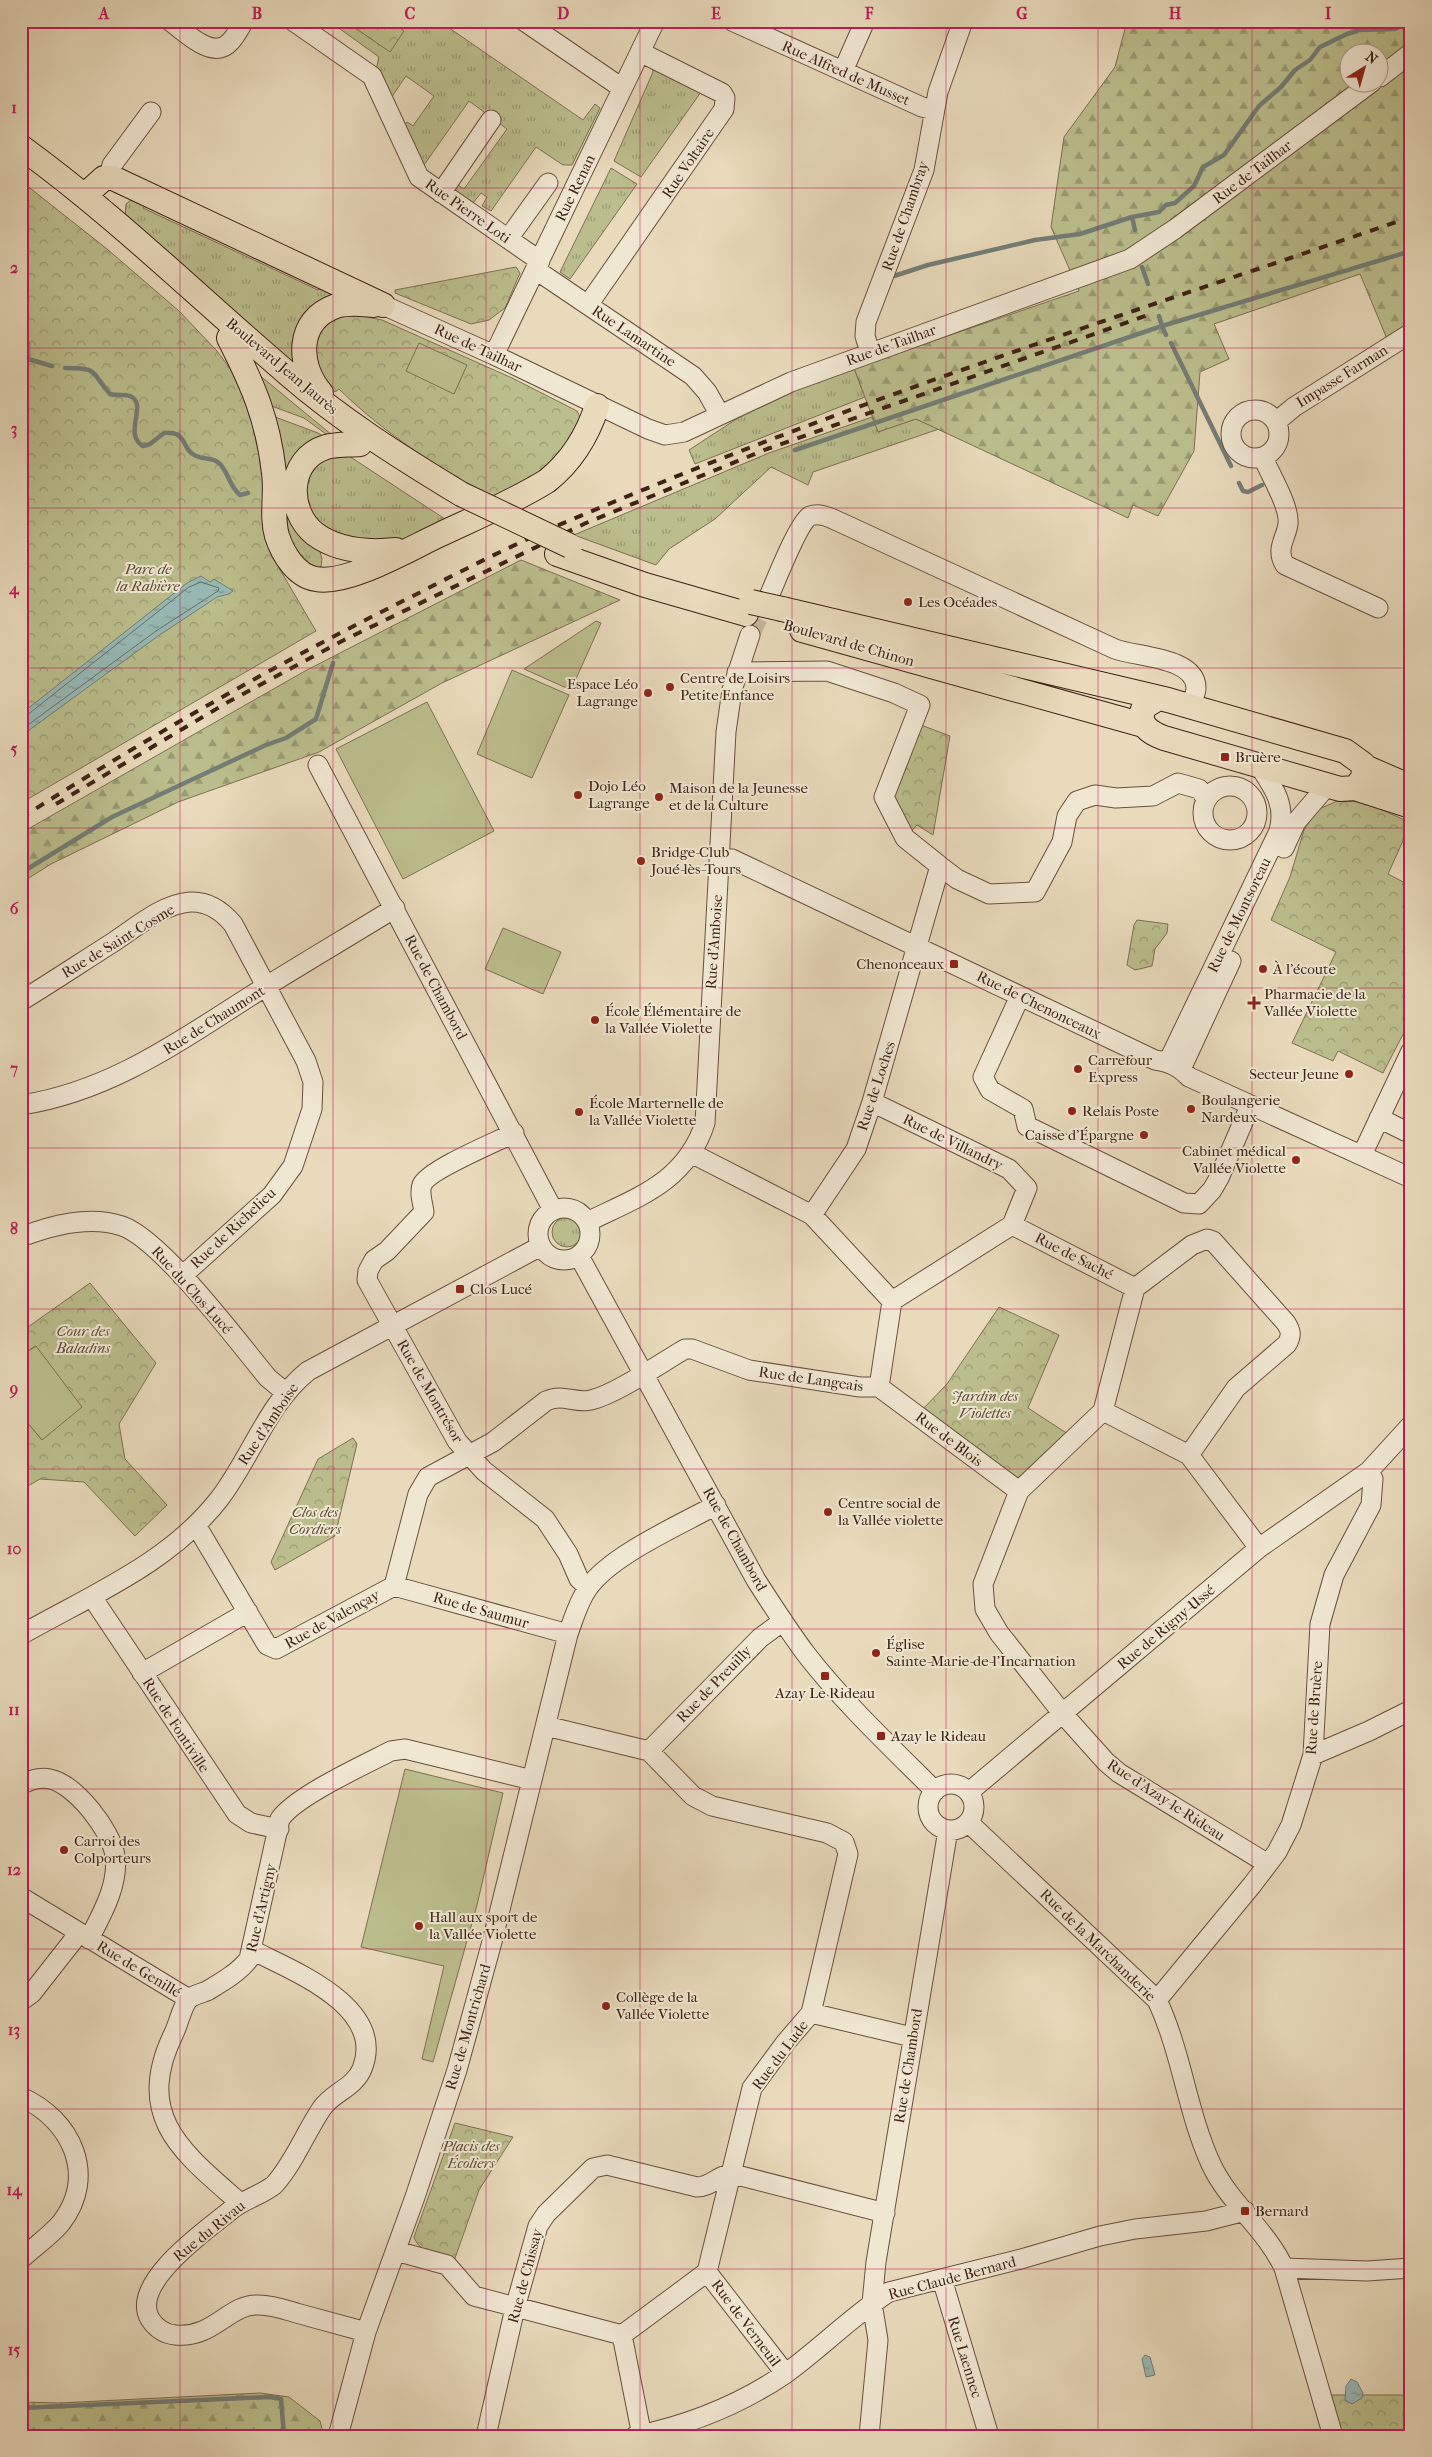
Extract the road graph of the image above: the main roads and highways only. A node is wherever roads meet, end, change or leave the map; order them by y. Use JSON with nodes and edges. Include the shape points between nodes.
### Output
{"nodes":[{"id":1,"x":21,"y":147,"type":"edge"},
{"id":2,"x":21,"y":161,"type":"edge"},
{"id":3,"x":86,"y":195,"type":"junction"},
{"id":4,"x":229,"y":338,"type":"junction"},
{"id":5,"x":596,"y":406,"type":"road end"},
{"id":6,"x":342,"y":416,"type":"junction"},
{"id":7,"x":360,"y":444,"type":"junction"},
{"id":8,"x":457,"y":498,"type":"junction"},
{"id":9,"x":323,"y":539,"type":"junction"},
{"id":10,"x":410,"y":548,"type":"junction"},
{"id":11,"x":564,"y":550,"type":"joint"},
{"id":12,"x":328,"y":578,"type":"junction"},
{"id":13,"x":763,"y":613,"type":"junction"},
{"id":14,"x":1157,"y":699,"type":"junction"},
{"id":15,"x":1144,"y":725,"type":"junction"},
{"id":16,"x":1360,"y":777,"type":"junction"},
{"id":17,"x":1411,"y":787,"type":"edge"},
{"id":18,"x":1411,"y":806,"type":"edge"}],
"edges":[{"from":1,"to":3,"type":"main road","name":"Boulevard Jean Jaurès"},
{"from":2,"to":4,"type":"main road","name":"Boulevard Jean Jaurès","via":[[123,242]]},
{"from":3,"to":6,"type":"main road","name":"Boulevard Jean Jaurès","via":[[288,374]]},
{"from":3,"to":6,"type":"main road","via":[[98,182],[109,178],[384,305],[337,306],[317,318],[308,332],[303,351],[305,366],[317,388]]},
{"from":4,"to":7,"type":"main road","name":"Boulevard Jean Jaurès"},
{"from":4,"to":12,"type":"main road","via":[[256,395],[270,438],[275,477],[275,528],[281,548],[301,573],[310,578]]},
{"from":5,"to":10,"type":"main road","via":[[592,422],[576,452],[547,481]]},
{"from":6,"to":8,"type":"main road","name":"Boulevard Jean Jaurès"},
{"from":7,"to":8,"type":"main road","name":"Boulevard Jean Jaurès","via":[[396,469]]},
{"from":7,"to":9,"type":"main road","via":[[317,451],[304,462],[296,477],[294,494],[299,515],[308,528]]},
{"from":8,"to":11,"type":"main road","name":"Boulevard Jean Jaurès","bridge":true},
{"from":9,"to":10,"type":"main road","via":[[364,551]]},
{"from":9,"to":12,"type":"main road"},
{"from":10,"to":12,"type":"main road","via":[[365,569]]},
{"from":11,"to":13,"type":"main road","name":"Boulevard de Chinon","via":[[656,576]]},
{"from":13,"to":14,"type":"main road","name":"Boulevard de Chinon"},
{"from":13,"to":15,"type":"main road","name":"Boulevard de Chinon"},
{"from":14,"to":15,"type":"main road","via":[[1144,707],[1141,715]]},
{"from":14,"to":16,"type":"main road","name":"Boulevard de Chinon","via":[[1345,751],[1358,758]]},
{"from":15,"to":16,"type":"main road","name":"Boulevard de Chinon","via":[[1164,738],[1340,790]]},
{"from":16,"to":17,"type":"main road"},
{"from":16,"to":18,"type":"main road"}]}
